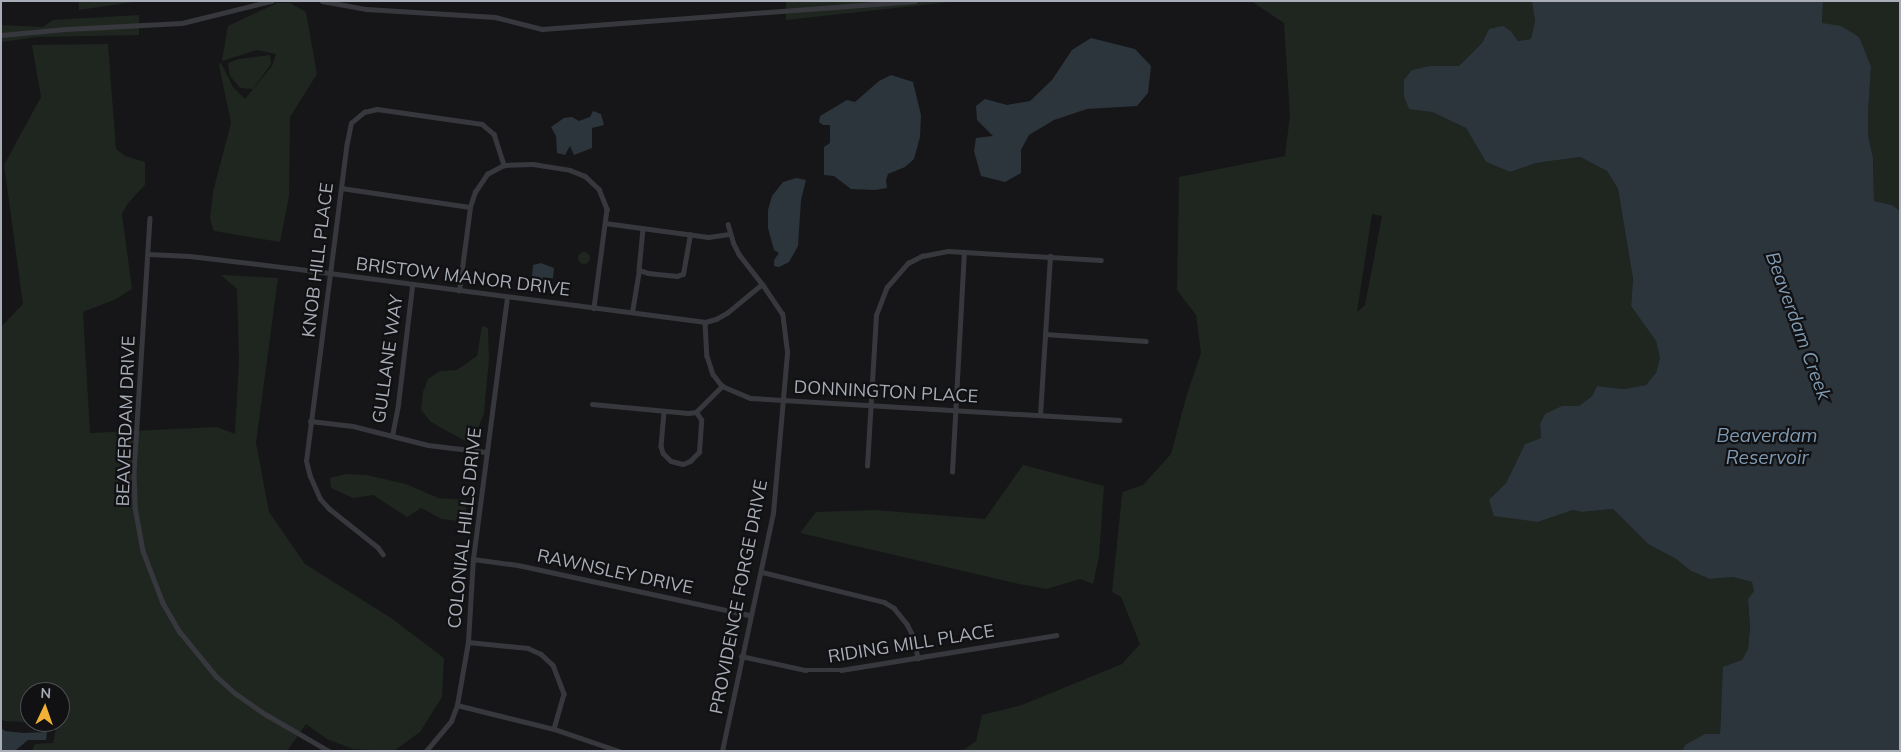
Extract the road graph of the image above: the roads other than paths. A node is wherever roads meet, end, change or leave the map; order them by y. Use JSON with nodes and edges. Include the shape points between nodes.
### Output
{"nodes":[{"id":1,"x":271,"y":1,"type":"edge"},
{"id":2,"x":322,"y":1,"type":"edge"},
{"id":3,"x":915,"y":1,"type":"edge"},
{"id":4,"x":1,"y":35,"type":"edge"},
{"id":5,"x":504,"y":165,"type":"junction"},
{"id":6,"x":341,"y":188,"type":"junction"},
{"id":7,"x":470,"y":207,"type":"junction"},
{"id":8,"x":150,"y":218,"type":"dead end"},
{"id":9,"x":605,"y":223,"type":"junction"},
{"id":10,"x":728,"y":225,"type":"dead end"},
{"id":11,"x":643,"y":229,"type":"junction"},
{"id":12,"x":730,"y":234,"type":"junction"},
{"id":13,"x":690,"y":235,"type":"junction"},
{"id":14,"x":964,"y":252,"type":"junction"},
{"id":15,"x":148,"y":254,"type":"junction"},
{"id":16,"x":1050,"y":256,"type":"junction"},
{"id":17,"x":1101,"y":260,"type":"dead end"},
{"id":18,"x":639,"y":270,"type":"junction"},
{"id":19,"x":329,"y":274,"type":"junction"},
{"id":20,"x":762,"y":284,"type":"junction"},
{"id":21,"x":412,"y":286,"type":"junction"},
{"id":22,"x":459,"y":290,"type":"junction"},
{"id":23,"x":507,"y":298,"type":"junction"},
{"id":24,"x":594,"y":308,"type":"junction"},
{"id":25,"x":632,"y":312,"type":"junction"},
{"id":26,"x":705,"y":322,"type":"junction"},
{"id":27,"x":1045,"y":334,"type":"junction"},
{"id":28,"x":1146,"y":341,"type":"dead end"},
{"id":29,"x":722,"y":386,"type":"junction"},
{"id":30,"x":782,"y":399,"type":"junction"},
{"id":31,"x":592,"y":404,"type":"dead end"},
{"id":32,"x":872,"y":404,"type":"junction"},
{"id":33,"x":956,"y":410,"type":"junction"},
{"id":34,"x":664,"y":412,"type":"junction"},
{"id":35,"x":696,"y":412,"type":"junction"},
{"id":36,"x":1040,"y":415,"type":"junction"},
{"id":37,"x":1119,"y":420,"type":"dead end"},
{"id":38,"x":310,"y":421,"type":"junction"},
{"id":39,"x":392,"y":436,"type":"junction"},
{"id":40,"x":486,"y":452,"type":"junction"},
{"id":41,"x":867,"y":466,"type":"dead end"},
{"id":42,"x":952,"y":472,"type":"dead end"},
{"id":43,"x":383,"y":555,"type":"dead end"},
{"id":44,"x":473,"y":560,"type":"junction"},
{"id":45,"x":762,"y":572,"type":"junction"},
{"id":46,"x":750,"y":615,"type":"junction"},
{"id":47,"x":1056,"y":635,"type":"dead end"},
{"id":48,"x":468,"y":642,"type":"junction"},
{"id":49,"x":741,"y":656,"type":"junction"},
{"id":50,"x":918,"y":658,"type":"junction"},
{"id":51,"x":457,"y":705,"type":"junction"},
{"id":52,"x":554,"y":729,"type":"junction"},
{"id":53,"x":329,"y":751,"type":"edge"},
{"id":54,"x":426,"y":751,"type":"edge"},
{"id":55,"x":619,"y":751,"type":"edge"},
{"id":56,"x":722,"y":751,"type":"edge"}],
"edges":[{"from":1,"to":4,"type":"street","via":[[175,24]]},
{"from":2,"to":3,"type":"street","via":[[366,9],[495,17],[542,29]]},
{"from":5,"to":6,"type":"street","name":"KNOB HILL PLACE","via":[[494,134],[482,124],[377,109],[364,112],[351,123]]},
{"from":5,"to":7,"type":"street","via":[[487,174]]},
{"from":5,"to":9,"type":"street","via":[[532,164],[570,170],[585,176],[599,189],[607,209]]},
{"from":6,"to":7,"type":"street"},
{"from":6,"to":19,"type":"street","name":"KNOB HILL PLACE"},
{"from":7,"to":22,"type":"street"},
{"from":8,"to":15,"type":"street","name":"BEAVERDAM DRIVE"},
{"from":9,"to":11,"type":"street"},
{"from":9,"to":24,"type":"street"},
{"from":10,"to":12,"type":"street","name":"PROVIDENCE FORGE DRIVE"},
{"from":11,"to":13,"type":"street"},
{"from":11,"to":18,"type":"street"},
{"from":12,"to":13,"type":"street"},
{"from":12,"to":20,"type":"street","name":"PROVIDENCE FORGE DRIVE","via":[[739,255]]},
{"from":13,"to":18,"type":"street","via":[[683,274],[677,276]]},
{"from":14,"to":16,"type":"street"},
{"from":14,"to":32,"type":"street","via":[[935,252],[922,256],[908,263],[887,287],[876,315]]},
{"from":14,"to":33,"type":"street"},
{"from":15,"to":19,"type":"street","name":"BRISTOW MANOR DRIVE","via":[[190,256]]},
{"from":15,"to":53,"type":"street","name":"BEAVERDAM DRIVE","via":[[134,472],[138,531],[149,570],[180,632],[216,676],[235,693]]},
{"from":16,"to":17,"type":"street"},
{"from":16,"to":27,"type":"street"},
{"from":18,"to":25,"type":"street"},
{"from":19,"to":21,"type":"street","name":"BRISTOW MANOR DRIVE"},
{"from":19,"to":38,"type":"street","name":"KNOB HILL PLACE"},
{"from":20,"to":26,"type":"street","via":[[727,313]]},
{"from":20,"to":30,"type":"street","name":"PROVIDENCE FORGE DRIVE","via":[[782,314],[787,352]]},
{"from":21,"to":22,"type":"street","name":"BRISTOW MANOR DRIVE"},
{"from":21,"to":39,"type":"street","name":"GULLANE WAY"},
{"from":22,"to":23,"type":"street","name":"BRISTOW MANOR DRIVE"},
{"from":23,"to":24,"type":"street","name":"BRISTOW MANOR DRIVE"},
{"from":23,"to":40,"type":"street","name":"COLONIAL HILLS DRIVE"},
{"from":24,"to":25,"type":"street","name":"BRISTOW MANOR DRIVE"},
{"from":25,"to":26,"type":"street","name":"BRISTOW MANOR DRIVE"},
{"from":26,"to":29,"type":"street","via":[[709,362]]},
{"from":27,"to":28,"type":"street"},
{"from":27,"to":36,"type":"street"},
{"from":29,"to":30,"type":"street","name":"DONNINGTON PLACE","via":[[750,398]]},
{"from":29,"to":35,"type":"street"},
{"from":30,"to":32,"type":"street","name":"DONNINGTON PLACE"},
{"from":30,"to":45,"type":"street","name":"PROVIDENCE FORGE DRIVE","via":[[776,490]]},
{"from":31,"to":34,"type":"street"},
{"from":32,"to":33,"type":"street","name":"DONNINGTON PLACE"},
{"from":32,"to":41,"type":"street"},
{"from":33,"to":36,"type":"street","name":"DONNINGTON PLACE"},
{"from":33,"to":42,"type":"street"},
{"from":34,"to":35,"type":"street"},
{"from":34,"to":35,"type":"street","via":[[663,453],[671,462],[683,464],[690,462],[699,452],[701,420]]},
{"from":36,"to":37,"type":"street","name":"DONNINGTON PLACE"},
{"from":38,"to":39,"type":"street","via":[[353,426]]},
{"from":38,"to":43,"type":"street","name":"KNOB HILL PLACE","via":[[306,461],[320,499]]},
{"from":39,"to":40,"type":"street","via":[[428,445]]},
{"from":40,"to":44,"type":"street","name":"COLONIAL HILLS DRIVE"},
{"from":44,"to":46,"type":"street","name":"RAWNSLEY DRIVE","via":[[518,565]]},
{"from":44,"to":48,"type":"street","name":"COLONIAL HILLS DRIVE"},
{"from":45,"to":46,"type":"street","name":"PROVIDENCE FORGE DRIVE"},
{"from":45,"to":50,"type":"street","via":[[884,602],[894,608],[907,624]]},
{"from":46,"to":49,"type":"street","name":"PROVIDENCE FORGE DRIVE"},
{"from":47,"to":50,"type":"street","name":"RIDING MILL PLACE"},
{"from":48,"to":51,"type":"street","name":"COLONIAL HILLS DRIVE"},
{"from":48,"to":52,"type":"street","via":[[528,648],[542,654],[553,665],[564,694]]},
{"from":49,"to":50,"type":"street","name":"RIDING MILL PLACE","via":[[789,668],[825,671]]},
{"from":49,"to":56,"type":"street","name":"PROVIDENCE FORGE DRIVE"},
{"from":51,"to":52,"type":"street"},
{"from":51,"to":54,"type":"street","name":"COLONIAL HILLS DRIVE","via":[[451,721]]},
{"from":52,"to":55,"type":"street"}]}
